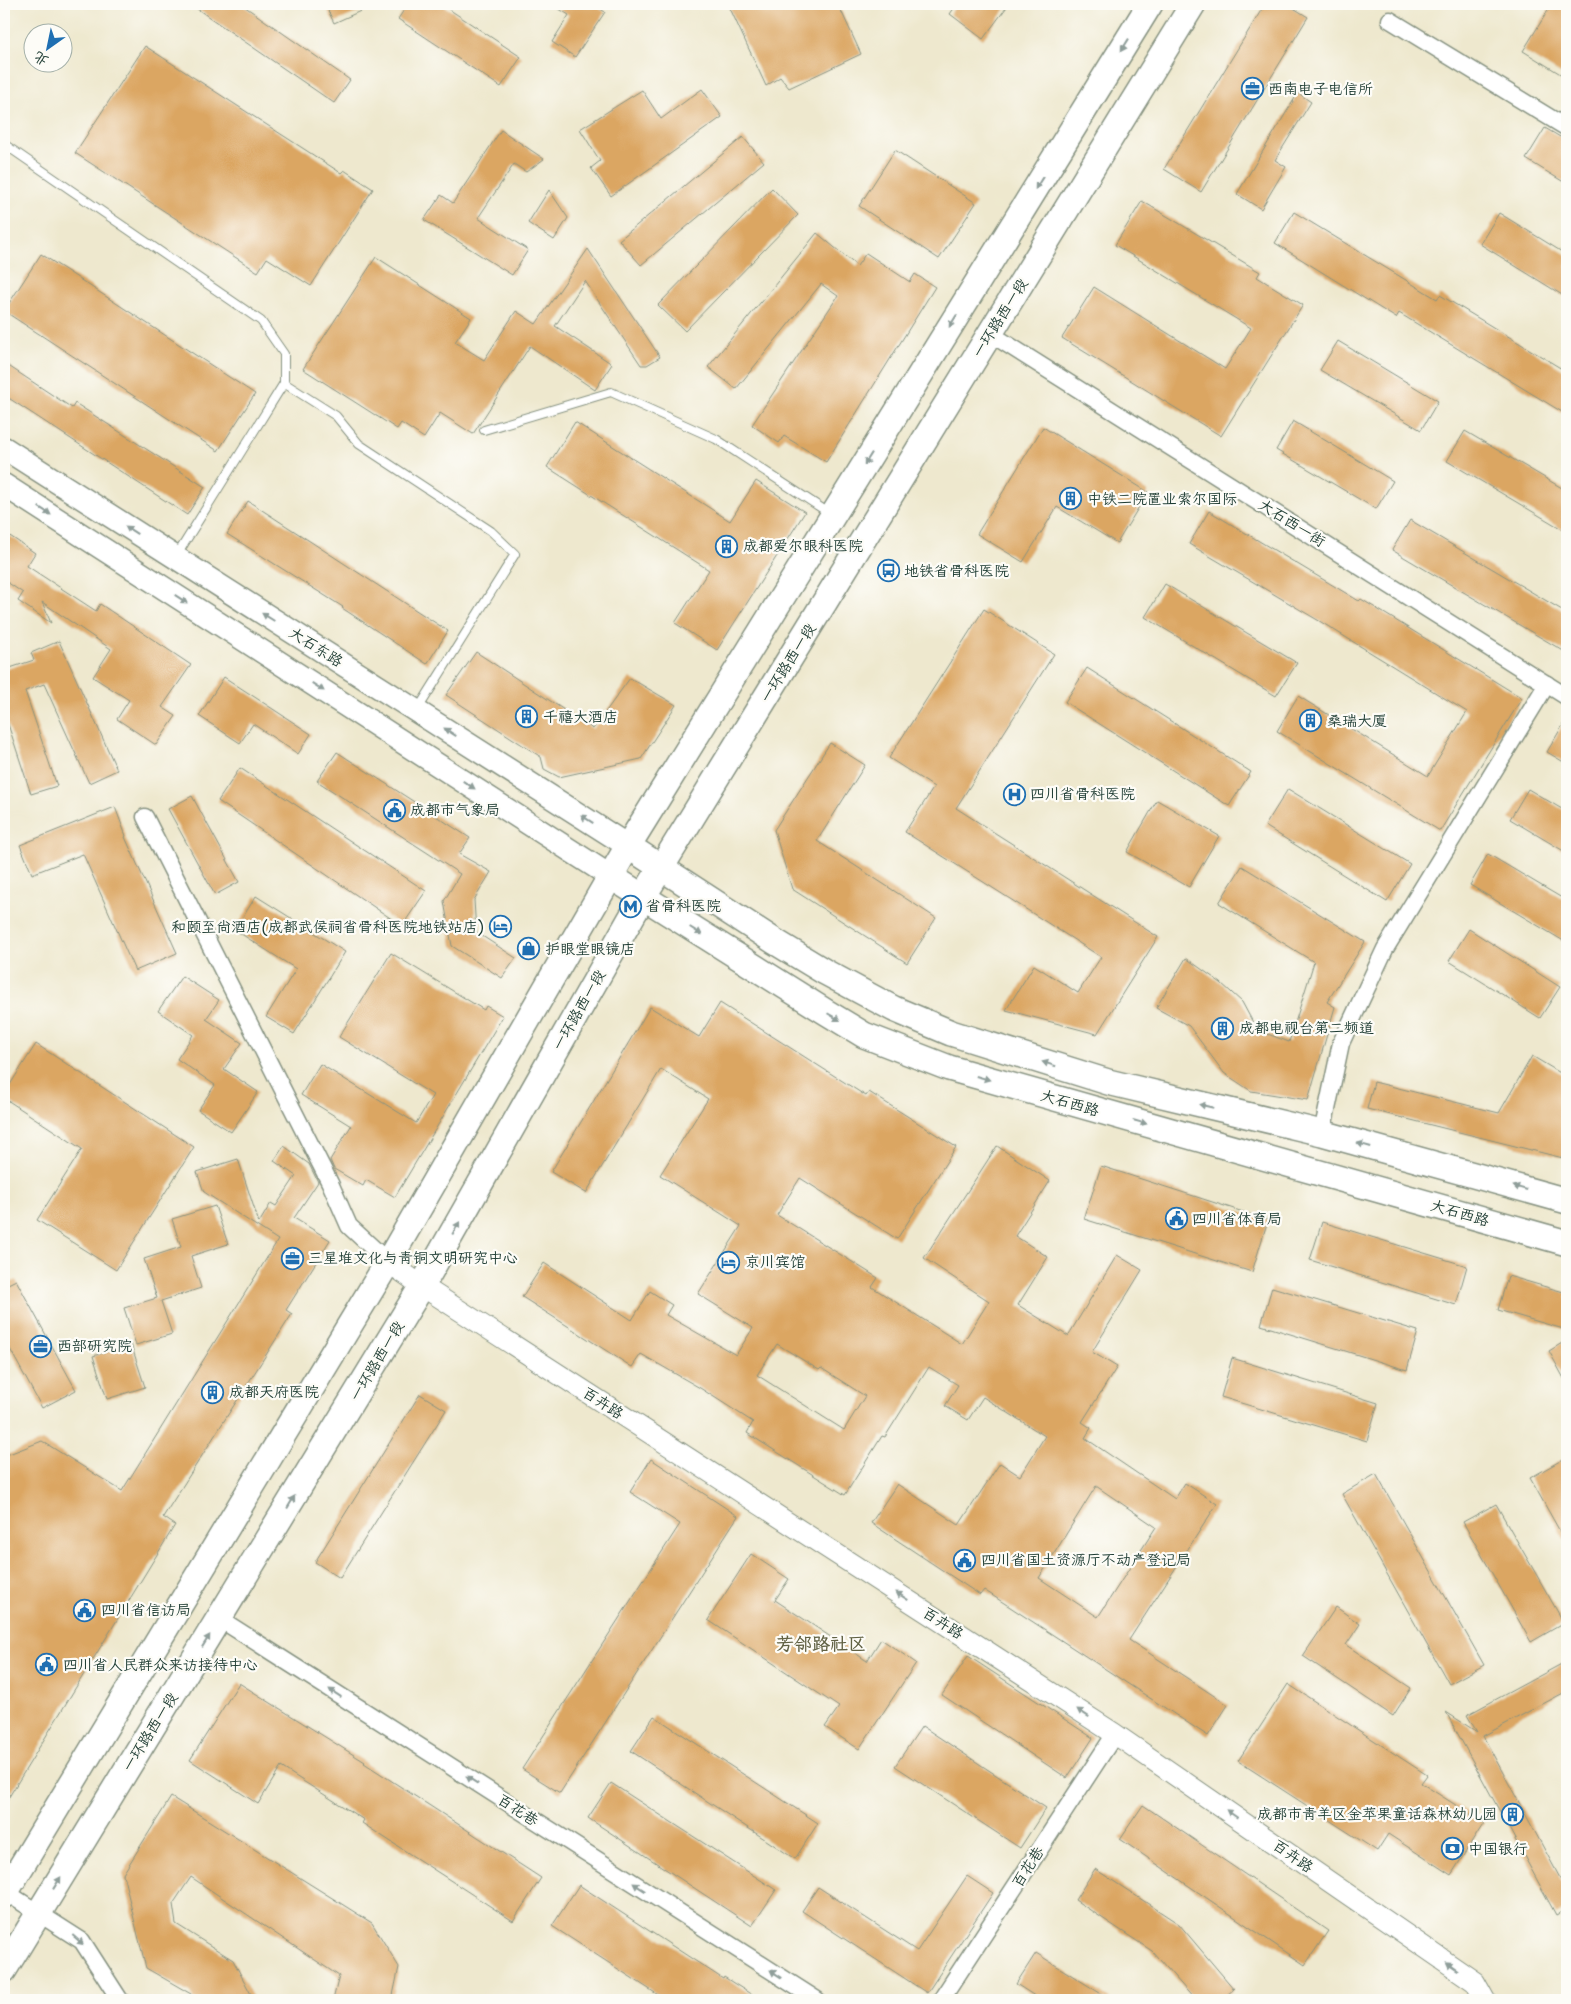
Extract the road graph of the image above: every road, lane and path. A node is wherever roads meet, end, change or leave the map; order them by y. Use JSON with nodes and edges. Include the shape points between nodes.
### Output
{"nodes":[{"id":1,"x":1150,"y":4,"type":"edge"},
{"id":2,"x":1193,"y":4,"type":"edge"},
{"id":3,"x":1390,"y":20,"type":"dead end"},
{"id":4,"x":1567,"y":128,"type":"edge"},
{"id":5,"x":4,"y":144,"type":"edge"},
{"id":6,"x":991,"y":334,"type":"junction"},
{"id":7,"x":284,"y":383,"type":"junction"},
{"id":8,"x":484,"y":430,"type":"dead end"},
{"id":9,"x":4,"y":448,"type":"edge"},
{"id":10,"x":4,"y":485,"type":"edge"},
{"id":11,"x":833,"y":515,"type":"junction"},
{"id":12,"x":175,"y":558,"type":"junction"},
{"id":13,"x":1547,"y":684,"type":"junction"},
{"id":14,"x":1567,"y":696,"type":"edge"},
{"id":15,"x":417,"y":711,"type":"junction"},
{"id":16,"x":145,"y":817,"type":"dead end"},
{"id":17,"x":628,"y":846,"type":"junction"},
{"id":18,"x":662,"y":868,"type":"junction"},
{"id":19,"x":610,"y":876,"type":"junction"},
{"id":20,"x":643,"y":898,"type":"junction"},
{"id":21,"x":1322,"y":1133,"type":"junction"},
{"id":22,"x":1567,"y":1201,"type":"edge"},
{"id":23,"x":1567,"y":1243,"type":"edge"},
{"id":24,"x":388,"y":1262,"type":"junction"},
{"id":25,"x":422,"y":1286,"type":"junction"},
{"id":26,"x":220,"y":1619,"type":"junction"},
{"id":27,"x":1115,"y":1734,"type":"junction"},
{"id":28,"x":4,"y":1893,"type":"edge"},
{"id":29,"x":38,"y":1913,"type":"junction"},
{"id":30,"x":4,"y":1970,"type":"edge"},
{"id":31,"x":120,"y":2000,"type":"edge"},
{"id":32,"x":817,"y":2000,"type":"edge"},
{"id":33,"x":941,"y":2000,"type":"edge"},
{"id":34,"x":1485,"y":2000,"type":"edge"}],
"edges":[{"from":1,"to":11,"type":"main road","one_way":true},
{"from":2,"to":6,"type":"main road","name":"一环路西一段"},
{"from":3,"to":4,"type":"street"},
{"from":5,"to":7,"type":"lane","via":[[261,321],[284,354]]},
{"from":6,"to":13,"type":"street","name":"大石西一街"},
{"from":6,"to":18,"type":"main road","name":"一环路西一段"},
{"from":7,"to":12,"type":"lane"},
{"from":7,"to":15,"type":"lane","via":[[336,416],[359,444],[491,531],[515,554]]},
{"from":8,"to":11,"type":"lane","via":[[611,392],[716,439]]},
{"from":12,"to":9,"type":"main road","name":"大石东路","one_way":true},
{"from":10,"to":19,"type":"main road","one_way":true},
{"from":11,"to":17,"type":"main road"},
{"from":15,"to":12,"type":"main road","name":"大石东路","one_way":true},
{"from":13,"to":14,"type":"street","name":"大石西一街"},
{"from":13,"to":21,"type":"street","via":[[1386,949],[1341,1043]]},
{"from":17,"to":15,"type":"main road","name":"大石东路","one_way":true},
{"from":16,"to":24,"type":"street","via":[[349,1226]]},
{"from":17,"to":18,"type":"main road","name":"大石西路"},
{"from":17,"to":19,"type":"main road"},
{"from":18,"to":20,"type":"main road","name":"一环路西一段"},
{"from":21,"to":18,"type":"main road","name":"大石西路","one_way":true,"via":[[1108,1082],[950,1033],[858,992]]},
{"from":19,"to":20,"type":"main road","name":"大石西路"},
{"from":19,"to":24,"type":"main road"},
{"from":20,"to":23,"type":"main road","name":"大石西路","one_way":true,"via":[[864,1034],[918,1057]]},
{"from":25,"to":20,"type":"main road","name":"一环路西一段","one_way":true},
{"from":22,"to":21,"type":"main road","name":"大石西路","one_way":true},
{"from":24,"to":25,"type":"street","name":"百卉路"},
{"from":24,"to":28,"type":"main road"},
{"from":26,"to":25,"type":"main road","name":"一环路西一段","one_way":true},
{"from":27,"to":25,"type":"street","name":"百卉路","one_way":true},
{"from":29,"to":26,"type":"main road","name":"一环路西一段","one_way":true},
{"from":32,"to":26,"type":"street","name":"百花巷","one_way":true},
{"from":27,"to":33,"type":"street","name":"百花巷"},
{"from":34,"to":27,"type":"street","name":"百卉路","one_way":true,"via":[[1475,1982]]},
{"from":28,"to":29,"type":"street"},
{"from":29,"to":30,"type":"main road","name":"一环路西一段"},
{"from":29,"to":31,"type":"street","one_way":true,"via":[[82,1941]]}]}
